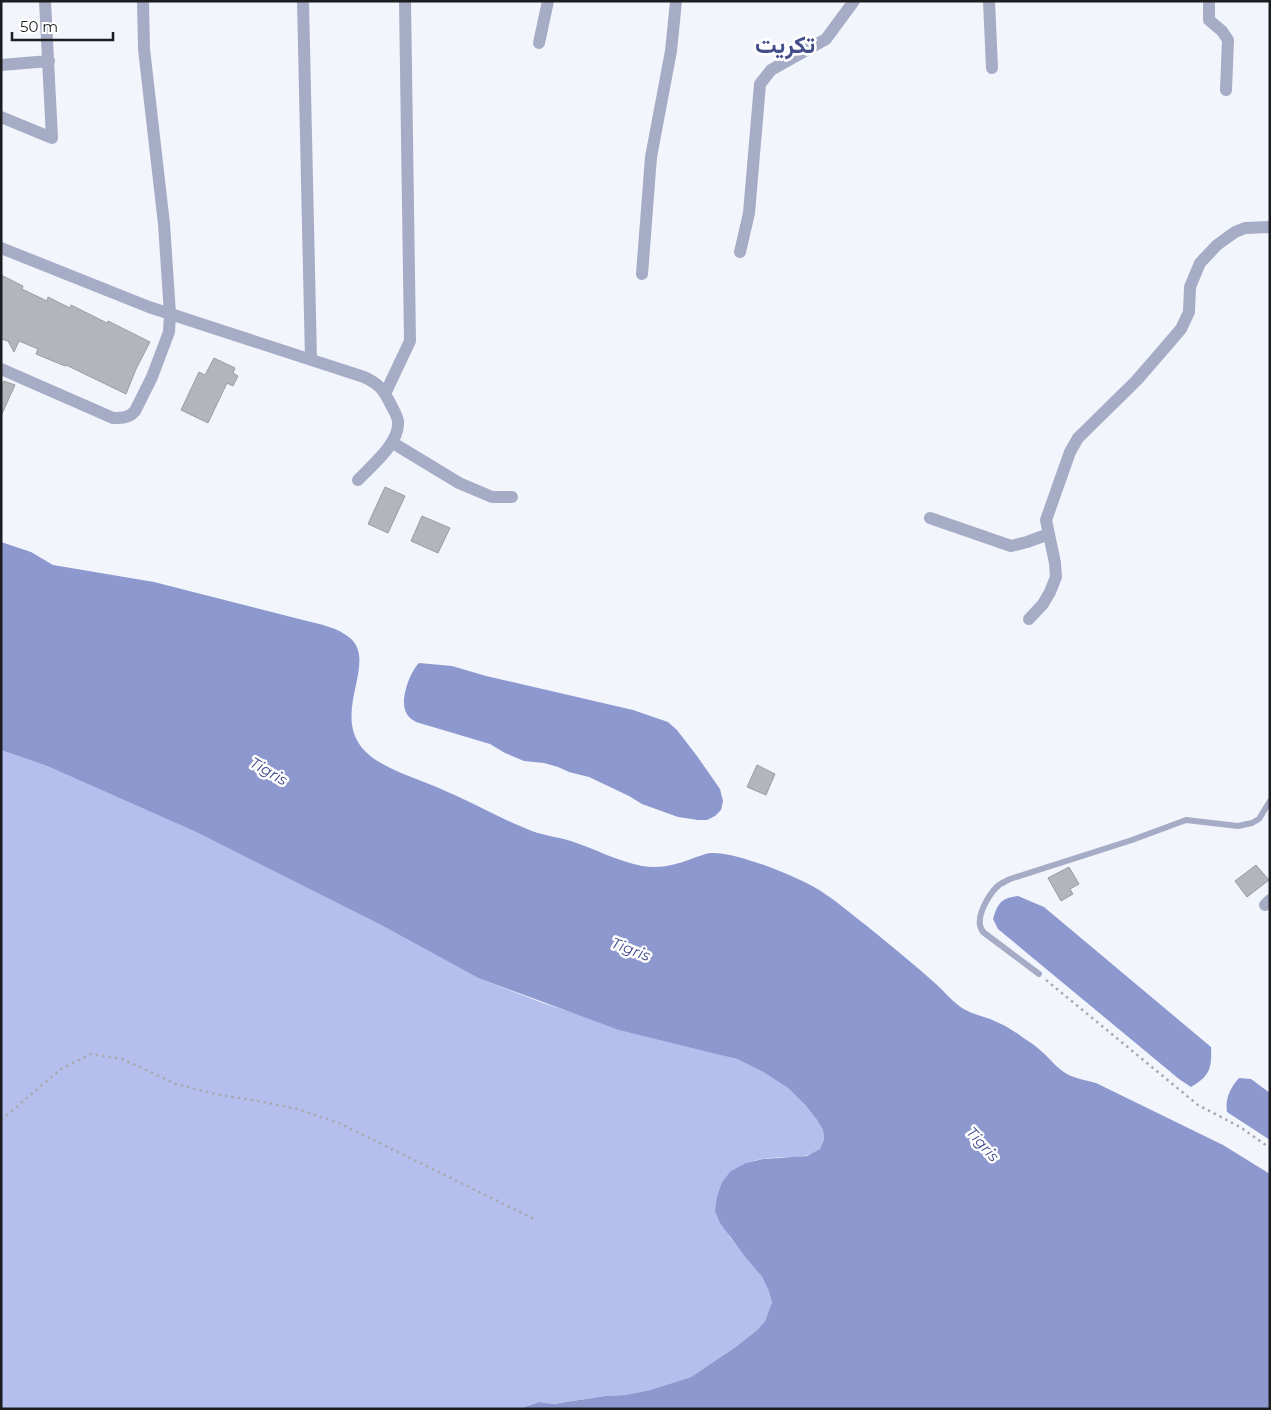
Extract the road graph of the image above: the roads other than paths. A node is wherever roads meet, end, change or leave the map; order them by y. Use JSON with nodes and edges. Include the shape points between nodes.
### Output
{"nodes":[{"id":1,"x":45,"y":1,"type":"edge"},
{"id":2,"x":143,"y":1,"type":"edge"},
{"id":3,"x":303,"y":1,"type":"edge"},
{"id":4,"x":405,"y":1,"type":"edge"},
{"id":5,"x":548,"y":1,"type":"edge"},
{"id":6,"x":676,"y":1,"type":"edge"},
{"id":7,"x":854,"y":1,"type":"edge"},
{"id":8,"x":989,"y":1,"type":"edge"},
{"id":9,"x":1209,"y":1,"type":"edge"},
{"id":10,"x":538,"y":43,"type":"dead end"},
{"id":11,"x":49,"y":61,"type":"junction"},
{"id":12,"x":1,"y":65,"type":"edge"},
{"id":13,"x":992,"y":68,"type":"dead end"},
{"id":14,"x":1226,"y":90,"type":"dead end"},
{"id":15,"x":1,"y":117,"type":"edge"},
{"id":16,"x":1270,"y":227,"type":"edge"},
{"id":17,"x":1,"y":248,"type":"edge"},
{"id":18,"x":740,"y":252,"type":"dead end"},
{"id":19,"x":642,"y":274,"type":"dead end"},
{"id":20,"x":170,"y":314,"type":"junction"},
{"id":21,"x":311,"y":360,"type":"junction"},
{"id":22,"x":1,"y":369,"type":"edge"},
{"id":23,"x":385,"y":394,"type":"junction"},
{"id":24,"x":393,"y":443,"type":"junction"},
{"id":25,"x":358,"y":480,"type":"dead end"},
{"id":26,"x":512,"y":497,"type":"dead end"},
{"id":27,"x":930,"y":518,"type":"dead end"},
{"id":28,"x":1049,"y":534,"type":"junction"},
{"id":29,"x":1029,"y":619,"type":"dead end"},
{"id":30,"x":1270,"y":801,"type":"edge"},
{"id":31,"x":1039,"y":974,"type":"road end"}],
"edges":[{"from":1,"to":11,"type":"street"},
{"from":2,"to":20,"type":"street","via":[[144,48],[164,224]]},
{"from":3,"to":21,"type":"street"},
{"from":4,"to":23,"type":"street","via":[[410,341]]},
{"from":5,"to":10,"type":"street"},
{"from":6,"to":19,"type":"street","via":[[671,51],[651,157]]},
{"from":7,"to":18,"type":"street","via":[[826,39],[770,70],[760,84],[749,213]]},
{"from":8,"to":13,"type":"street"},
{"from":9,"to":14,"type":"street","via":[[1209,20],[1228,40]]},
{"from":11,"to":12,"type":"street"},
{"from":11,"to":15,"type":"street","via":[[52,138]]},
{"from":16,"to":28,"type":"street","via":[[1245,228],[1235,232],[1217,244],[1200,263],[1190,287],[1189,312],[1181,329],[1137,380],[1078,438],[1070,452],[1046,520]]},
{"from":17,"to":20,"type":"street"},
{"from":20,"to":21,"type":"street"},
{"from":20,"to":22,"type":"street","via":[[169,332],[152,377],[131,416],[113,418]]},
{"from":21,"to":23,"type":"street","via":[[364,377],[380,386]]},
{"from":23,"to":24,"type":"street","via":[[398,420]]},
{"from":24,"to":25,"type":"street"},
{"from":24,"to":26,"type":"street","via":[[459,483],[492,497]]},
{"from":27,"to":28,"type":"street","via":[[1010,546]]},
{"from":28,"to":29,"type":"street","via":[[1056,577],[1043,604]]},
{"from":30,"to":31,"type":"lane","via":[[1252,823],[1238,826],[1186,820],[1010,879],[998,886],[980,920],[983,932]]}]}
